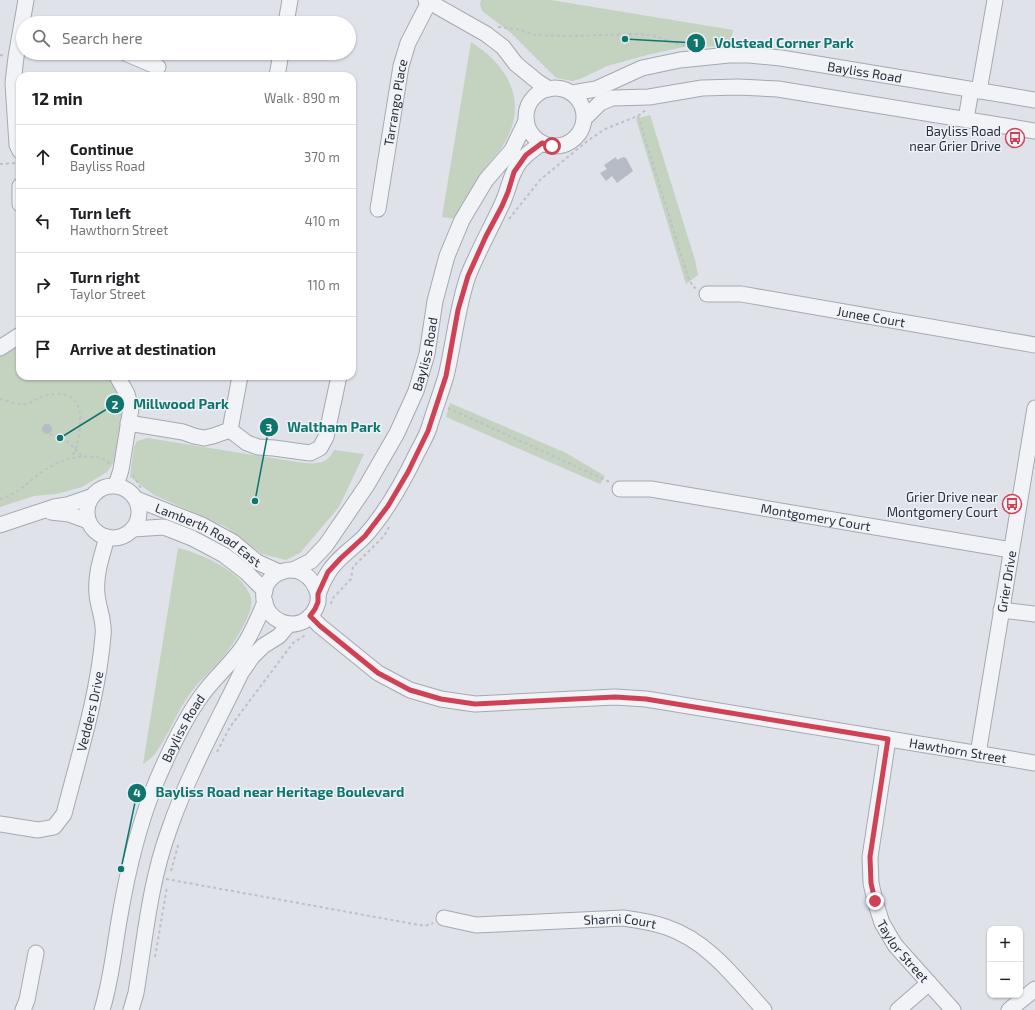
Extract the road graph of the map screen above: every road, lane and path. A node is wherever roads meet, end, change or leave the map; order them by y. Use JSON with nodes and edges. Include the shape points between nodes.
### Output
{"nodes":[{"id":1,"x":26,"y":0,"type":"edge"},
{"id":2,"x":290,"y":0,"type":"edge"},
{"id":3,"x":995,"y":0,"type":"edge"},
{"id":4,"x":427,"y":1,"type":"edge"},
{"id":5,"x":25,"y":16,"type":"edge"},
{"id":6,"x":287,"y":16,"type":"edge"},
{"id":7,"x":498,"y":27,"type":"dead end"},
{"id":8,"x":697,"y":46,"type":"dead end"},
{"id":9,"x":18,"y":60,"type":"edge"},
{"id":10,"x":140,"y":60,"type":"edge"},
{"id":11,"x":280,"y":60,"type":"edge"},
{"id":12,"x":516,"y":64,"type":"junction"},
{"id":13,"x":158,"y":68,"type":"dead end"},
{"id":14,"x":278,"y":72,"type":"edge"},
{"id":15,"x":549,"y":88,"type":"junction"},
{"id":16,"x":975,"y":90,"type":"junction"},
{"id":17,"x":572,"y":93,"type":"junction"},
{"id":18,"x":1035,"y":100,"type":"edge"},
{"id":19,"x":527,"y":115,"type":"junction"},
{"id":20,"x":638,"y":116,"type":"dead end"},
{"id":21,"x":585,"y":118,"type":"junction"},
{"id":22,"x":966,"y":119,"type":"junction"},
{"id":23,"x":16,"y":130,"type":"edge"},
{"id":24,"x":1035,"y":130,"type":"edge"},
{"id":25,"x":542,"y":143,"type":"junction"},
{"id":26,"x":16,"y":163,"type":"edge"},
{"id":27,"x":0,"y":164,"type":"edge"},
{"id":28,"x":378,"y":209,"type":"dead end"},
{"id":29,"x":707,"y":294,"type":"joint"},
{"id":30,"x":16,"y":338,"type":"edge"},
{"id":31,"x":1035,"y":345,"type":"edge"},
{"id":32,"x":0,"y":348,"type":"edge"},
{"id":33,"x":119,"y":380,"type":"edge"},
{"id":34,"x":239,"y":380,"type":"edge"},
{"id":35,"x":338,"y":380,"type":"edge"},
{"id":36,"x":0,"y":399,"type":"edge"},
{"id":37,"x":447,"y":407,"type":"dead end"},
{"id":38,"x":1035,"y":408,"type":"edge"},
{"id":39,"x":128,"y":423,"type":"junction"},
{"id":40,"x":230,"y":430,"type":"junction"},
{"id":41,"x":50,"y":434,"type":"dead end"},
{"id":42,"x":76,"y":449,"type":"junction"},
{"id":43,"x":82,"y":456,"type":"dead end"},
{"id":44,"x":72,"y":457,"type":"dead end"},
{"id":45,"x":116,"y":485,"type":"junction"},
{"id":46,"x":620,"y":489,"type":"joint"},
{"id":47,"x":90,"y":497,"type":"junction"},
{"id":48,"x":136,"y":499,"type":"junction"},
{"id":49,"x":40,"y":512,"type":"junction"},
{"id":50,"x":88,"y":521,"type":"junction"},
{"id":51,"x":0,"y":525,"type":"edge"},
{"id":52,"x":133,"y":529,"type":"junction"},
{"id":53,"x":107,"y":537,"type":"junction"},
{"id":54,"x":1011,"y":550,"type":"junction"},
{"id":55,"x":286,"y":571,"type":"junction"},
{"id":56,"x":318,"y":594,"type":"junction"},
{"id":57,"x":265,"y":596,"type":"junction"},
{"id":58,"x":1001,"y":610,"type":"junction"},
{"id":59,"x":1035,"y":614,"type":"edge"},
{"id":60,"x":310,"y":616,"type":"junction"},
{"id":61,"x":289,"y":624,"type":"junction"},
{"id":62,"x":888,"y":739,"type":"junction"},
{"id":63,"x":978,"y":754,"type":"junction"},
{"id":64,"x":1035,"y":763,"type":"edge"},
{"id":65,"x":0,"y":824,"type":"edge"},
{"id":66,"x":155,"y":876,"type":"junction"},
{"id":67,"x":444,"y":918,"type":"joint"},
{"id":68,"x":36,"y":952,"type":"dead end"},
{"id":69,"x":929,"y":983,"type":"junction"},
{"id":70,"x":1035,"y":989,"type":"edge"},
{"id":71,"x":23,"y":1010,"type":"edge"},
{"id":72,"x":102,"y":1010,"type":"edge"},
{"id":73,"x":131,"y":1010,"type":"edge"},
{"id":74,"x":764,"y":1010,"type":"edge"},
{"id":75,"x":898,"y":1010,"type":"edge"},
{"id":76,"x":953,"y":1010,"type":"edge"},
{"id":77,"x":1009,"y":1010,"type":"edge"}],
"edges":[{"from":1,"to":5,"type":"street"},
{"from":2,"to":6,"type":"street"},
{"from":3,"to":16,"type":"street"},
{"from":4,"to":12,"type":"street","via":[[486,34],[503,47]]},
{"from":4,"to":28,"type":"street","name":"Tarrango Place","via":[[408,43],[401,66]]},
{"from":7,"to":8,"type":"path","via":[[517,28],[535,35],[639,34],[677,44]]},
{"from":9,"to":23,"type":"street","via":[[13,83]]},
{"from":10,"to":13,"type":"street"},
{"from":11,"to":14,"type":"street"},
{"from":12,"to":15,"type":"street"},
{"from":12,"to":19,"type":"street","via":[[528,92]]},
{"from":15,"to":17,"type":"street","name":"Bayliss Road","via":[[564,89]]},
{"from":15,"to":19,"type":"street","name":"Bayliss Road","via":[[530,102]]},
{"from":16,"to":17,"type":"street","name":"Bayliss Road","via":[[781,58],[729,55],[680,60],[642,68],[596,89]]},
{"from":16,"to":18,"type":"street","name":"Bayliss Road"},
{"from":16,"to":22,"type":"street"},
{"from":17,"to":21,"type":"street","via":[[579,99]]},
{"from":19,"to":25,"type":"street","via":[[529,130],[534,138]]},
{"from":19,"to":55,"type":"street","name":"Bayliss Road","via":[[512,150],[486,180],[462,220],[447,256],[435,302],[427,354],[416,390],[397,433],[367,485],[326,545],[311,561]]},
{"from":20,"to":29,"type":"path","via":[[688,277],[693,287]]},
{"from":21,"to":22,"type":"street","via":[[600,103],[612,98],[649,97],[702,88],[738,87],[778,89]]},
{"from":21,"to":25,"type":"street","via":[[578,136],[570,142],[561,146]]},
{"from":22,"to":24,"type":"street"},
{"from":25,"to":56,"type":"street","name":"Bayliss Road","via":[[526,155],[514,172],[502,206],[468,276],[458,310],[446,376],[428,431],[408,472],[388,506],[365,536],[328,572]]},
{"from":26,"to":27,"type":"path"},
{"from":29,"to":31,"type":"street","name":"Junee Court","via":[[741,294]]},
{"from":30,"to":32,"type":"street"},
{"from":33,"to":39,"type":"street","via":[[131,408]]},
{"from":34,"to":40,"type":"street"},
{"from":35,"to":40,"type":"street","via":[[326,437],[320,448],[310,453],[258,447],[247,443]]},
{"from":36,"to":42,"type":"path","via":[[27,404],[57,394],[72,398],[77,402],[80,418]]},
{"from":37,"to":46,"type":"path","via":[[608,480]]},
{"from":38,"to":54,"type":"street","name":"Grier Drive"},
{"from":39,"to":40,"type":"street","via":[[204,438]]},
{"from":39,"to":45,"type":"street","via":[[121,470]]},
{"from":41,"to":42,"type":"path","via":[[68,442]]},
{"from":42,"to":43,"type":"path"},
{"from":42,"to":44,"type":"path"},
{"from":45,"to":47,"type":"street","via":[[102,488]]},
{"from":45,"to":48,"type":"street","name":"Lamberth Road East","via":[[131,492]]},
{"from":46,"to":54,"type":"street","name":"Montgomery Court","via":[[651,489]]},
{"from":47,"to":49,"type":"street"},
{"from":47,"to":50,"type":"street","via":[[86,513]]},
{"from":48,"to":52,"type":"street","name":"Lamberth Road East","via":[[139,514]]},
{"from":48,"to":55,"type":"street","name":"Lamberth Road East","via":[[202,525],[233,542],[257,562]]},
{"from":49,"to":50,"type":"street","via":[[69,514]]},
{"from":49,"to":51,"type":"street"},
{"from":50,"to":53,"type":"street","via":[[92,529]]},
{"from":52,"to":53,"type":"street","name":"Lamberth Road East","via":[[121,536]]},
{"from":52,"to":57,"type":"street","name":"Lamberth Road East","via":[[164,527],[192,538],[224,555],[246,572]]},
{"from":53,"to":65,"type":"street","name":"Vedders Drive","via":[[97,575],[103,642],[93,700],[64,814],[54,827],[38,830]]},
{"from":54,"to":58,"type":"street","name":"Grier Drive"},
{"from":55,"to":56,"type":"street","via":[[302,572],[310,577],[316,585]]},
{"from":55,"to":57,"type":"street","name":"Bayliss Road","via":[[273,577],[268,583]]},
{"from":56,"to":60,"type":"street","name":"Bayliss Road","via":[[316,606]]},
{"from":57,"to":61,"type":"street","via":[[268,610],[273,617]]},
{"from":57,"to":72,"type":"street","name":"Bayliss Road","via":[[253,630],[242,648],[202,695],[166,760],[149,798],[128,871],[111,975]]},
{"from":58,"to":59,"type":"street"},
{"from":58,"to":63,"type":"street","name":"Grier Drive"},
{"from":60,"to":61,"type":"street","name":"Bayliss Road"},
{"from":60,"to":62,"type":"street","name":"Hawthorn Street","via":[[378,673],[410,690],[441,699],[475,704],[615,697],[646,699]]},
{"from":61,"to":66,"type":"street","name":"Bayliss Road","via":[[279,636],[257,651],[242,673],[186,784],[168,831]]},
{"from":62,"to":63,"type":"street","name":"Hawthorn Street"},
{"from":62,"to":69,"type":"street","name":"Taylor Street","via":[[870,857],[871,883],[882,923],[895,945]]},
{"from":63,"to":64,"type":"street","name":"Hawthorn Street"},
{"from":66,"to":67,"type":"path","via":[[425,926]]},
{"from":66,"to":73,"type":"street","name":"Bayliss Road"},
{"from":67,"to":74,"type":"street","name":"Sharni Court","via":[[476,925],[623,918],[666,927],[690,938],[710,952]]},
{"from":68,"to":71,"type":"street"},
{"from":69,"to":75,"type":"street"},
{"from":69,"to":76,"type":"street","name":"Taylor Street"},
{"from":70,"to":77,"type":"street"}]}
